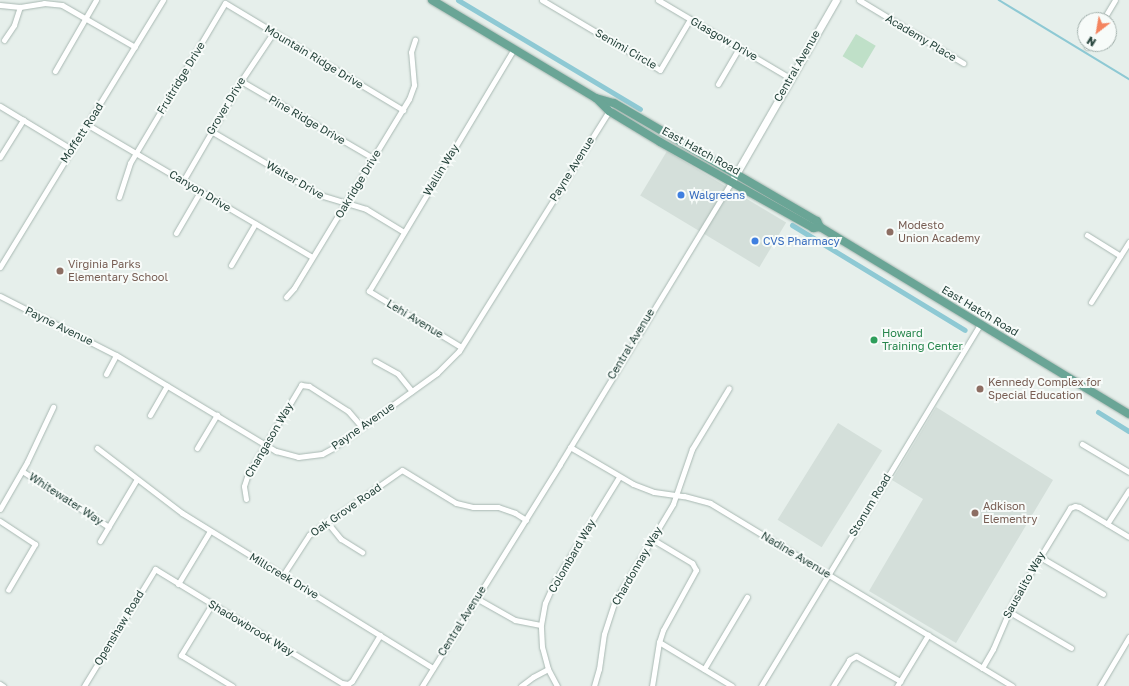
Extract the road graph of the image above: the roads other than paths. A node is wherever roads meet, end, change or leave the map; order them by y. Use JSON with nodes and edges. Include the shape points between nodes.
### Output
{"nodes":[{"id":1,"x":96,"y":0,"type":"edge"},
{"id":2,"x":164,"y":0,"type":"edge"},
{"id":3,"x":432,"y":0,"type":"edge"},
{"id":4,"x":542,"y":0,"type":"edge"},
{"id":5,"x":658,"y":0,"type":"edge"},
{"id":6,"x":836,"y":0,"type":"edge"},
{"id":7,"x":859,"y":0,"type":"edge"},
{"id":8,"x":1115,"y":0,"type":"edge"},
{"id":9,"x":226,"y":3,"type":"joint"},
{"id":10,"x":0,"y":6,"type":"edge"},
{"id":11,"x":20,"y":7,"type":"junction"},
{"id":12,"x":1108,"y":12,"type":"edge"},
{"id":13,"x":86,"y":18,"type":"junction"},
{"id":14,"x":690,"y":19,"type":"junction"},
{"id":15,"x":273,"y":32,"type":"junction"},
{"id":16,"x":4,"y":40,"type":"dead end"},
{"id":17,"x":415,"y":40,"type":"dead end"},
{"id":18,"x":135,"y":47,"type":"junction"},
{"id":19,"x":739,"y":48,"type":"junction"},
{"id":20,"x":514,"y":49,"type":"junction"},
{"id":21,"x":963,"y":63,"type":"dead end"},
{"id":22,"x":55,"y":71,"type":"dead end"},
{"id":23,"x":790,"y":78,"type":"junction"},
{"id":24,"x":241,"y":81,"type":"junction"},
{"id":25,"x":718,"y":84,"type":"dead end"},
{"id":26,"x":596,"y":98,"type":"junction"},
{"id":27,"x":614,"y":103,"type":"junction"},
{"id":28,"x":0,"y":106,"type":"edge"},
{"id":29,"x":403,"y":110,"type":"junction"},
{"id":30,"x":609,"y":111,"type":"junction"},
{"id":31,"x":23,"y":120,"type":"junction"},
{"id":32,"x":88,"y":125,"type":"junction"},
{"id":33,"x":211,"y":131,"type":"junction"},
{"id":34,"x":71,"y":149,"type":"junction"},
{"id":35,"x":136,"y":153,"type":"junction"},
{"id":36,"x":0,"y":158,"type":"edge"},
{"id":37,"x":373,"y":158,"type":"junction"},
{"id":38,"x":734,"y":178,"type":"junction"},
{"id":39,"x":183,"y":181,"type":"junction"},
{"id":40,"x":200,"y":192,"type":"junction"},
{"id":41,"x":119,"y":197,"type":"dead end"},
{"id":42,"x":347,"y":203,"type":"junction"},
{"id":43,"x":255,"y":224,"type":"junction"},
{"id":44,"x":404,"y":232,"type":"junction"},
{"id":45,"x":176,"y":233,"type":"dead end"},
{"id":46,"x":1087,"y":235,"type":"dead end"},
{"id":47,"x":1129,"y":242,"type":"edge"},
{"id":48,"x":1120,"y":256,"type":"junction"},
{"id":49,"x":312,"y":257,"type":"junction"},
{"id":50,"x":232,"y":265,"type":"dead end"},
{"id":51,"x":0,"y":267,"type":"edge"},
{"id":52,"x":369,"y":291,"type":"joint"},
{"id":53,"x":0,"y":296,"type":"edge"},
{"id":54,"x":286,"y":297,"type":"dead end"},
{"id":55,"x":1091,"y":302,"type":"dead end"},
{"id":56,"x":980,"y":324,"type":"junction"},
{"id":57,"x":461,"y":347,"type":"junction"},
{"id":58,"x":116,"y":355,"type":"junction"},
{"id":59,"x":375,"y":361,"type":"dead end"},
{"id":60,"x":106,"y":374,"type":"dead end"},
{"id":61,"x":167,"y":385,"type":"junction"},
{"id":62,"x":729,"y":388,"type":"dead end"},
{"id":63,"x":412,"y":391,"type":"junction"},
{"id":64,"x":53,"y":407,"type":"dead end"},
{"id":65,"x":1129,"y":414,"type":"edge"},
{"id":66,"x":150,"y":415,"type":"dead end"},
{"id":67,"x":217,"y":415,"type":"junction"},
{"id":68,"x":362,"y":427,"type":"junction"},
{"id":69,"x":1082,"y":444,"type":"dead end"},
{"id":70,"x":266,"y":445,"type":"junction"},
{"id":71,"x":570,"y":447,"type":"junction"},
{"id":72,"x":97,"y":448,"type":"dead end"},
{"id":73,"x":197,"y":448,"type":"dead end"},
{"id":74,"x":22,"y":472,"type":"junction"},
{"id":75,"x":1129,"y":472,"type":"edge"},
{"id":76,"x":619,"y":477,"type":"junction"},
{"id":77,"x":137,"y":479,"type":"junction"},
{"id":78,"x":1129,"y":490,"type":"edge"},
{"id":79,"x":677,"y":495,"type":"junction"},
{"id":80,"x":246,"y":499,"type":"dead end"},
{"id":81,"x":0,"y":509,"type":"edge"},
{"id":82,"x":526,"y":520,"type":"junction"},
{"id":83,"x":0,"y":521,"type":"edge"},
{"id":84,"x":327,"y":522,"type":"junction"},
{"id":85,"x":1107,"y":524,"type":"junction"},
{"id":86,"x":109,"y":527,"type":"junction"},
{"id":87,"x":210,"y":531,"type":"junction"},
{"id":88,"x":1129,"y":537,"type":"edge"},
{"id":89,"x":652,"y":539,"type":"junction"},
{"id":90,"x":100,"y":541,"type":"dead end"},
{"id":91,"x":362,"y":552,"type":"dead end"},
{"id":92,"x":1040,"y":557,"type":"junction"},
{"id":93,"x":155,"y":569,"type":"joint"},
{"id":94,"x":828,"y":574,"type":"junction"},
{"id":95,"x":283,"y":575,"type":"junction"},
{"id":96,"x":178,"y":584,"type":"junction"},
{"id":97,"x":8,"y":590,"type":"dead end"},
{"id":98,"x":1103,"y":594,"type":"dead end"},
{"id":99,"x":747,"y":597,"type":"dead end"},
{"id":100,"x":476,"y":598,"type":"junction"},
{"id":101,"x":212,"y":604,"type":"junction"},
{"id":102,"x":1008,"y":611,"type":"junction"},
{"id":103,"x":541,"y":625,"type":"junction"},
{"id":104,"x":928,"y":635,"type":"junction"},
{"id":105,"x":380,"y":636,"type":"junction"},
{"id":106,"x":1129,"y":637,"type":"edge"},
{"id":107,"x":659,"y":642,"type":"junction"},
{"id":108,"x":1071,"y":648,"type":"dead end"},
{"id":109,"x":433,"y":668,"type":"junction"},
{"id":110,"x":982,"y":668,"type":"junction"},
{"id":111,"x":548,"y":669,"type":"junction"},
{"id":112,"x":704,"y":669,"type":"junction"},
{"id":113,"x":0,"y":684,"type":"edge"},
{"id":114,"x":899,"y":684,"type":"edge"},
{"id":115,"x":3,"y":686,"type":"edge"},
{"id":116,"x":84,"y":686,"type":"edge"},
{"id":117,"x":232,"y":686,"type":"edge"},
{"id":118,"x":422,"y":686,"type":"edge"},
{"id":119,"x":521,"y":686,"type":"edge"},
{"id":120,"x":557,"y":686,"type":"edge"},
{"id":121,"x":594,"y":686,"type":"edge"},
{"id":122,"x":652,"y":686,"type":"edge"},
{"id":123,"x":732,"y":686,"type":"edge"},
{"id":124,"x":761,"y":686,"type":"edge"},
{"id":125,"x":833,"y":686,"type":"edge"},
{"id":126,"x":1012,"y":686,"type":"edge"},
{"id":127,"x":1100,"y":686,"type":"edge"}],
"edges":[{"from":1,"to":13,"type":"street"},
{"from":2,"to":18,"type":"street","name":"Moffett Road"},
{"from":3,"to":20,"type":"main road","name":"East Hatch Road"},
{"from":4,"to":14,"type":"street","name":"Senimi Circle","via":[[660,70]]},
{"from":5,"to":14,"type":"street","name":"Glasgow Drive"},
{"from":6,"to":23,"type":"street","name":"Central Avenue"},
{"from":7,"to":21,"type":"street","name":"Academy Place"},
{"from":8,"to":12,"type":"street"},
{"from":9,"to":15,"type":"street","name":"Mountain Ridge Drive"},
{"from":9,"to":35,"type":"street","name":"Fruitridge Drive"},
{"from":10,"to":11,"type":"street"},
{"from":11,"to":13,"type":"street","via":[[53,3]]},
{"from":11,"to":16,"type":"street","via":[[14,25]]},
{"from":13,"to":18,"type":"street"},
{"from":13,"to":22,"type":"street"},
{"from":14,"to":19,"type":"street","name":"Glasgow Drive"},
{"from":15,"to":24,"type":"street","name":"Grover Drive"},
{"from":15,"to":29,"type":"street","name":"Mountain Ridge Drive"},
{"from":17,"to":29,"type":"street","name":"Oakridge Drive","via":[[411,52],[414,86]]},
{"from":18,"to":32,"type":"street","name":"Moffett Road"},
{"from":19,"to":23,"type":"street","name":"Glasgow Drive"},
{"from":19,"to":25,"type":"street"},
{"from":20,"to":26,"type":"main road","name":"East Hatch Road"},
{"from":20,"to":44,"type":"street","name":"Wallin Way"},
{"from":23,"to":38,"type":"street","name":"Central Avenue"},
{"from":24,"to":33,"type":"street","name":"Grover Drive"},
{"from":24,"to":37,"type":"street","name":"Pine Ridge Drive"},
{"from":26,"to":27,"type":"main road","name":"East Hatch Road"},
{"from":26,"to":30,"type":"main road","name":"East Hatch Road"},
{"from":27,"to":30,"type":"street","name":"Payne Avenue"},
{"from":27,"to":38,"type":"main road","name":"East Hatch Road"},
{"from":28,"to":31,"type":"street"},
{"from":29,"to":37,"type":"street","name":"Oakridge Drive"},
{"from":30,"to":38,"type":"main road","name":"East Hatch Road"},
{"from":30,"to":57,"type":"street","name":"Payne Avenue"},
{"from":31,"to":34,"type":"street"},
{"from":31,"to":36,"type":"street"},
{"from":32,"to":34,"type":"street","name":"Moffett Road"},
{"from":32,"to":35,"type":"street","name":"Canyon Drive"},
{"from":33,"to":39,"type":"street","name":"Grover Drive"},
{"from":33,"to":42,"type":"street","name":"Walter Drive","via":[[320,195]]},
{"from":34,"to":51,"type":"street","name":"Moffett Road"},
{"from":35,"to":39,"type":"street","name":"Canyon Drive"},
{"from":35,"to":41,"type":"street","name":"Fruitridge Drive","via":[[125,173]]},
{"from":37,"to":42,"type":"street","name":"Oakridge Drive"},
{"from":38,"to":56,"type":"main road","name":"East Hatch Road","via":[[813,228],[820,227]]},
{"from":38,"to":71,"type":"street","name":"Central Avenue"},
{"from":39,"to":40,"type":"street","name":"Canyon Drive"},
{"from":40,"to":43,"type":"street","name":"Canyon Drive"},
{"from":40,"to":45,"type":"street"},
{"from":42,"to":44,"type":"street","name":"Walter Drive","via":[[366,209]]},
{"from":42,"to":49,"type":"street","name":"Oakridge Drive"},
{"from":43,"to":49,"type":"street","name":"Canyon Drive"},
{"from":43,"to":50,"type":"street"},
{"from":44,"to":52,"type":"street","name":"Wallin Way"},
{"from":46,"to":48,"type":"street"},
{"from":47,"to":48,"type":"street"},
{"from":48,"to":55,"type":"street"},
{"from":49,"to":54,"type":"street","name":"Oakridge Drive"},
{"from":52,"to":57,"type":"street","name":"Lehi Avenue"},
{"from":53,"to":58,"type":"street","name":"Payne Avenue"},
{"from":56,"to":65,"type":"main road","name":"East Hatch Road"},
{"from":56,"to":94,"type":"street","name":"Stonum Road"},
{"from":57,"to":63,"type":"street","name":"Payne Avenue","via":[[442,369]]},
{"from":58,"to":60,"type":"street"},
{"from":58,"to":61,"type":"street","name":"Payne Avenue"},
{"from":59,"to":63,"type":"street","via":[[398,374]]},
{"from":61,"to":66,"type":"street"},
{"from":61,"to":67,"type":"street","name":"Payne Avenue"},
{"from":62,"to":79,"type":"street","name":"Chardonnay Way","via":[[692,449]]},
{"from":63,"to":68,"type":"street","name":"Payne Avenue"},
{"from":64,"to":74,"type":"street"},
{"from":67,"to":70,"type":"street","name":"Payne Avenue"},
{"from":67,"to":73,"type":"street"},
{"from":68,"to":70,"type":"street","name":"Payne Avenue","via":[[333,448],[313,456],[290,456]]},
{"from":68,"to":70,"type":"street","name":"Changason Way","via":[[348,411],[303,384]]},
{"from":69,"to":75,"type":"street"},
{"from":70,"to":80,"type":"street","name":"Changason Way","via":[[248,474],[244,486]]},
{"from":71,"to":76,"type":"street","name":"Nadine Avenue"},
{"from":71,"to":82,"type":"street","name":"Central Avenue"},
{"from":72,"to":77,"type":"street","name":"Millcreek Drive"},
{"from":74,"to":81,"type":"street"},
{"from":74,"to":86,"type":"street","name":"Whitewater Way"},
{"from":76,"to":79,"type":"street","name":"Nadine Avenue","via":[[643,488]]},
{"from":76,"to":103,"type":"street","name":"Colombard Way","via":[[550,592]]},
{"from":77,"to":86,"type":"street"},
{"from":77,"to":87,"type":"street","name":"Millcreek Drive","via":[[182,514]]},
{"from":78,"to":85,"type":"street"},
{"from":79,"to":89,"type":"street","name":"Chardonnay Way"},
{"from":79,"to":94,"type":"street","name":"Nadine Avenue","via":[[710,503]]},
{"from":82,"to":84,"type":"street","name":"Oak Grove Road","via":[[498,507],[473,507],[456,503],[402,470]]},
{"from":82,"to":100,"type":"street","name":"Central Avenue"},
{"from":83,"to":97,"type":"street","via":[[35,544]]},
{"from":84,"to":91,"type":"street","via":[[341,539]]},
{"from":84,"to":95,"type":"street","name":"Oak Grove Road","via":[[305,540]]},
{"from":85,"to":88,"type":"street"},
{"from":85,"to":92,"type":"street","name":"Sausalito Way","via":[[1080,507],[1072,507]]},
{"from":86,"to":90,"type":"street"},
{"from":87,"to":95,"type":"street","name":"Millcreek Drive"},
{"from":87,"to":96,"type":"street"},
{"from":89,"to":107,"type":"street","via":[[692,563],[696,570],[667,621]]},
{"from":89,"to":121,"type":"street","name":"Chardonnay Way","via":[[612,609],[604,634]]},
{"from":92,"to":98,"type":"street"},
{"from":92,"to":102,"type":"street","name":"Sausalito Way"},
{"from":93,"to":96,"type":"street","name":"Shadowbrook Way"},
{"from":93,"to":116,"type":"street","name":"Openshaw Road"},
{"from":94,"to":104,"type":"street","name":"Nadine Avenue"},
{"from":94,"to":124,"type":"street","name":"Stonum Road"},
{"from":95,"to":105,"type":"street","name":"Millcreek Drive"},
{"from":96,"to":101,"type":"street","name":"Shadowbrook Way"},
{"from":99,"to":112,"type":"street"},
{"from":100,"to":103,"type":"street","via":[[515,620]]},
{"from":100,"to":109,"type":"street","name":"Central Avenue"},
{"from":101,"to":105,"type":"street","name":"Shadowbrook Way","via":[[342,684],[352,681]]},
{"from":101,"to":117,"type":"street","via":[[180,655]]},
{"from":102,"to":108,"type":"street"},
{"from":102,"to":110,"type":"street","name":"Sausalito Way","via":[[993,649]]},
{"from":103,"to":111,"type":"street","name":"Colombard Way","via":[[542,647]]},
{"from":104,"to":110,"type":"street","name":"Nadine Avenue"},
{"from":104,"to":114,"type":"street"},
{"from":105,"to":109,"type":"street","name":"Millcreek Drive"},
{"from":106,"to":127,"type":"street"},
{"from":107,"to":112,"type":"street"},
{"from":107,"to":122,"type":"street"},
{"from":109,"to":118,"type":"street","name":"Central Avenue"},
{"from":110,"to":126,"type":"street","name":"Nadine Avenue"},
{"from":111,"to":119,"type":"street"},
{"from":111,"to":120,"type":"street","name":"Colombard Way"},
{"from":112,"to":123,"type":"street"},
{"from":113,"to":115,"type":"street"},
{"from":114,"to":125,"type":"street","via":[[860,656],[854,656]]}]}
